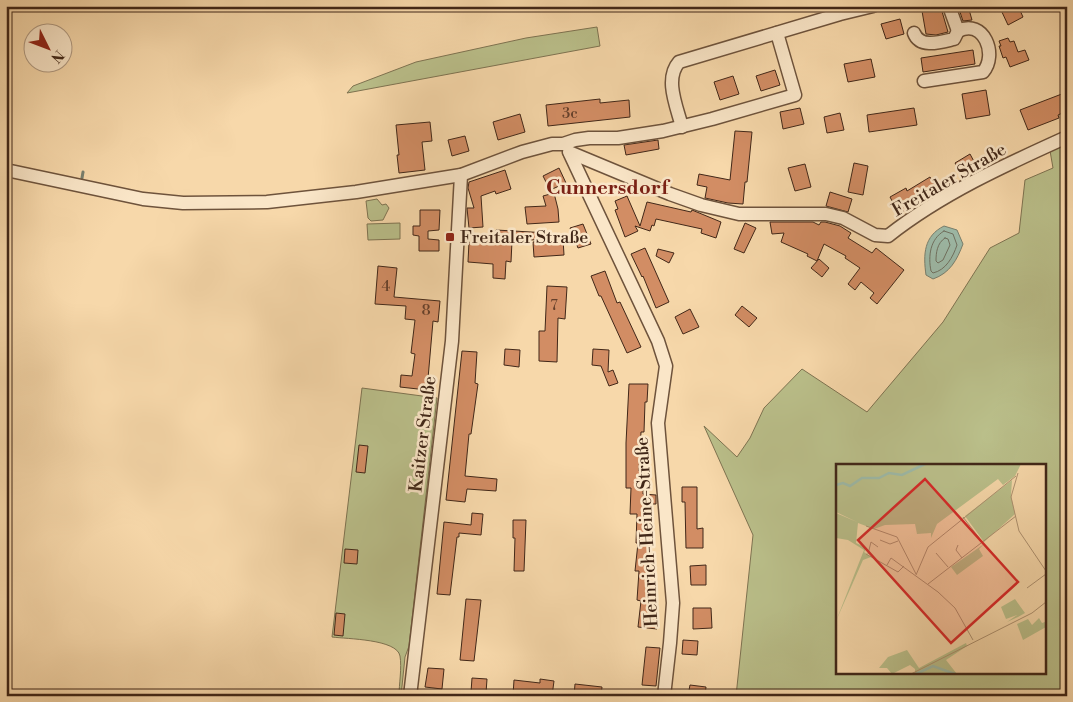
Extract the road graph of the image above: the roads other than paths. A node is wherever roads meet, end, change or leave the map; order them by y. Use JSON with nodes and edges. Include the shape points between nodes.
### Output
{"nodes":[{"id":1,"x":873,"y":6,"type":"edge"},
{"id":2,"x":949,"y":6,"type":"edge"},
{"id":3,"x":958,"y":31,"type":"junction"},
{"id":4,"x":777,"y":33,"type":"junction"},
{"id":5,"x":914,"y":33,"type":"dead end"},
{"id":6,"x":924,"y":81,"type":"dead end"},
{"id":7,"x":682,"y":127,"type":"junction"},
{"id":8,"x":1067,"y":137,"type":"edge"},
{"id":9,"x":566,"y":149,"type":"junction"},
{"id":10,"x":6,"y":170,"type":"edge"},
{"id":11,"x":461,"y":175,"type":"junction"},
{"id":12,"x":410,"y":696,"type":"edge"},
{"id":13,"x":664,"y":696,"type":"edge"}],
"edges":[{"from":1,"to":4,"type":"street"},
{"from":2,"to":3,"type":"street"},
{"from":3,"to":5,"type":"street","via":[[954,39],[932,43],[918,41]]},
{"from":3,"to":6,"type":"street","via":[[964,28],[982,33],[987,40],[988,68],[983,72]]},
{"from":4,"to":7,"type":"street","via":[[679,62],[672,74],[672,86]]},
{"from":4,"to":7,"type":"street","via":[[794,95]]},
{"from":7,"to":9,"type":"street","via":[[618,138],[575,140]]},
{"from":8,"to":9,"type":"street","name":"Freitaler Straße","via":[[949,195],[888,236],[874,235],[843,218],[826,214],[739,214],[701,205]]},
{"from":9,"to":11,"type":"street","name":"Freitaler Straße","via":[[552,144]]},
{"from":9,"to":13,"type":"street","name":"Heinrich-Heine-Straße","via":[[658,341],[666,366],[658,423],[673,603]]},
{"from":10,"to":11,"type":"street","name":"Freitaler Straße","via":[[143,199],[191,203],[309,198]]},
{"from":11,"to":12,"type":"street","name":"Kaitzer Straße","via":[[452,341]]}]}
